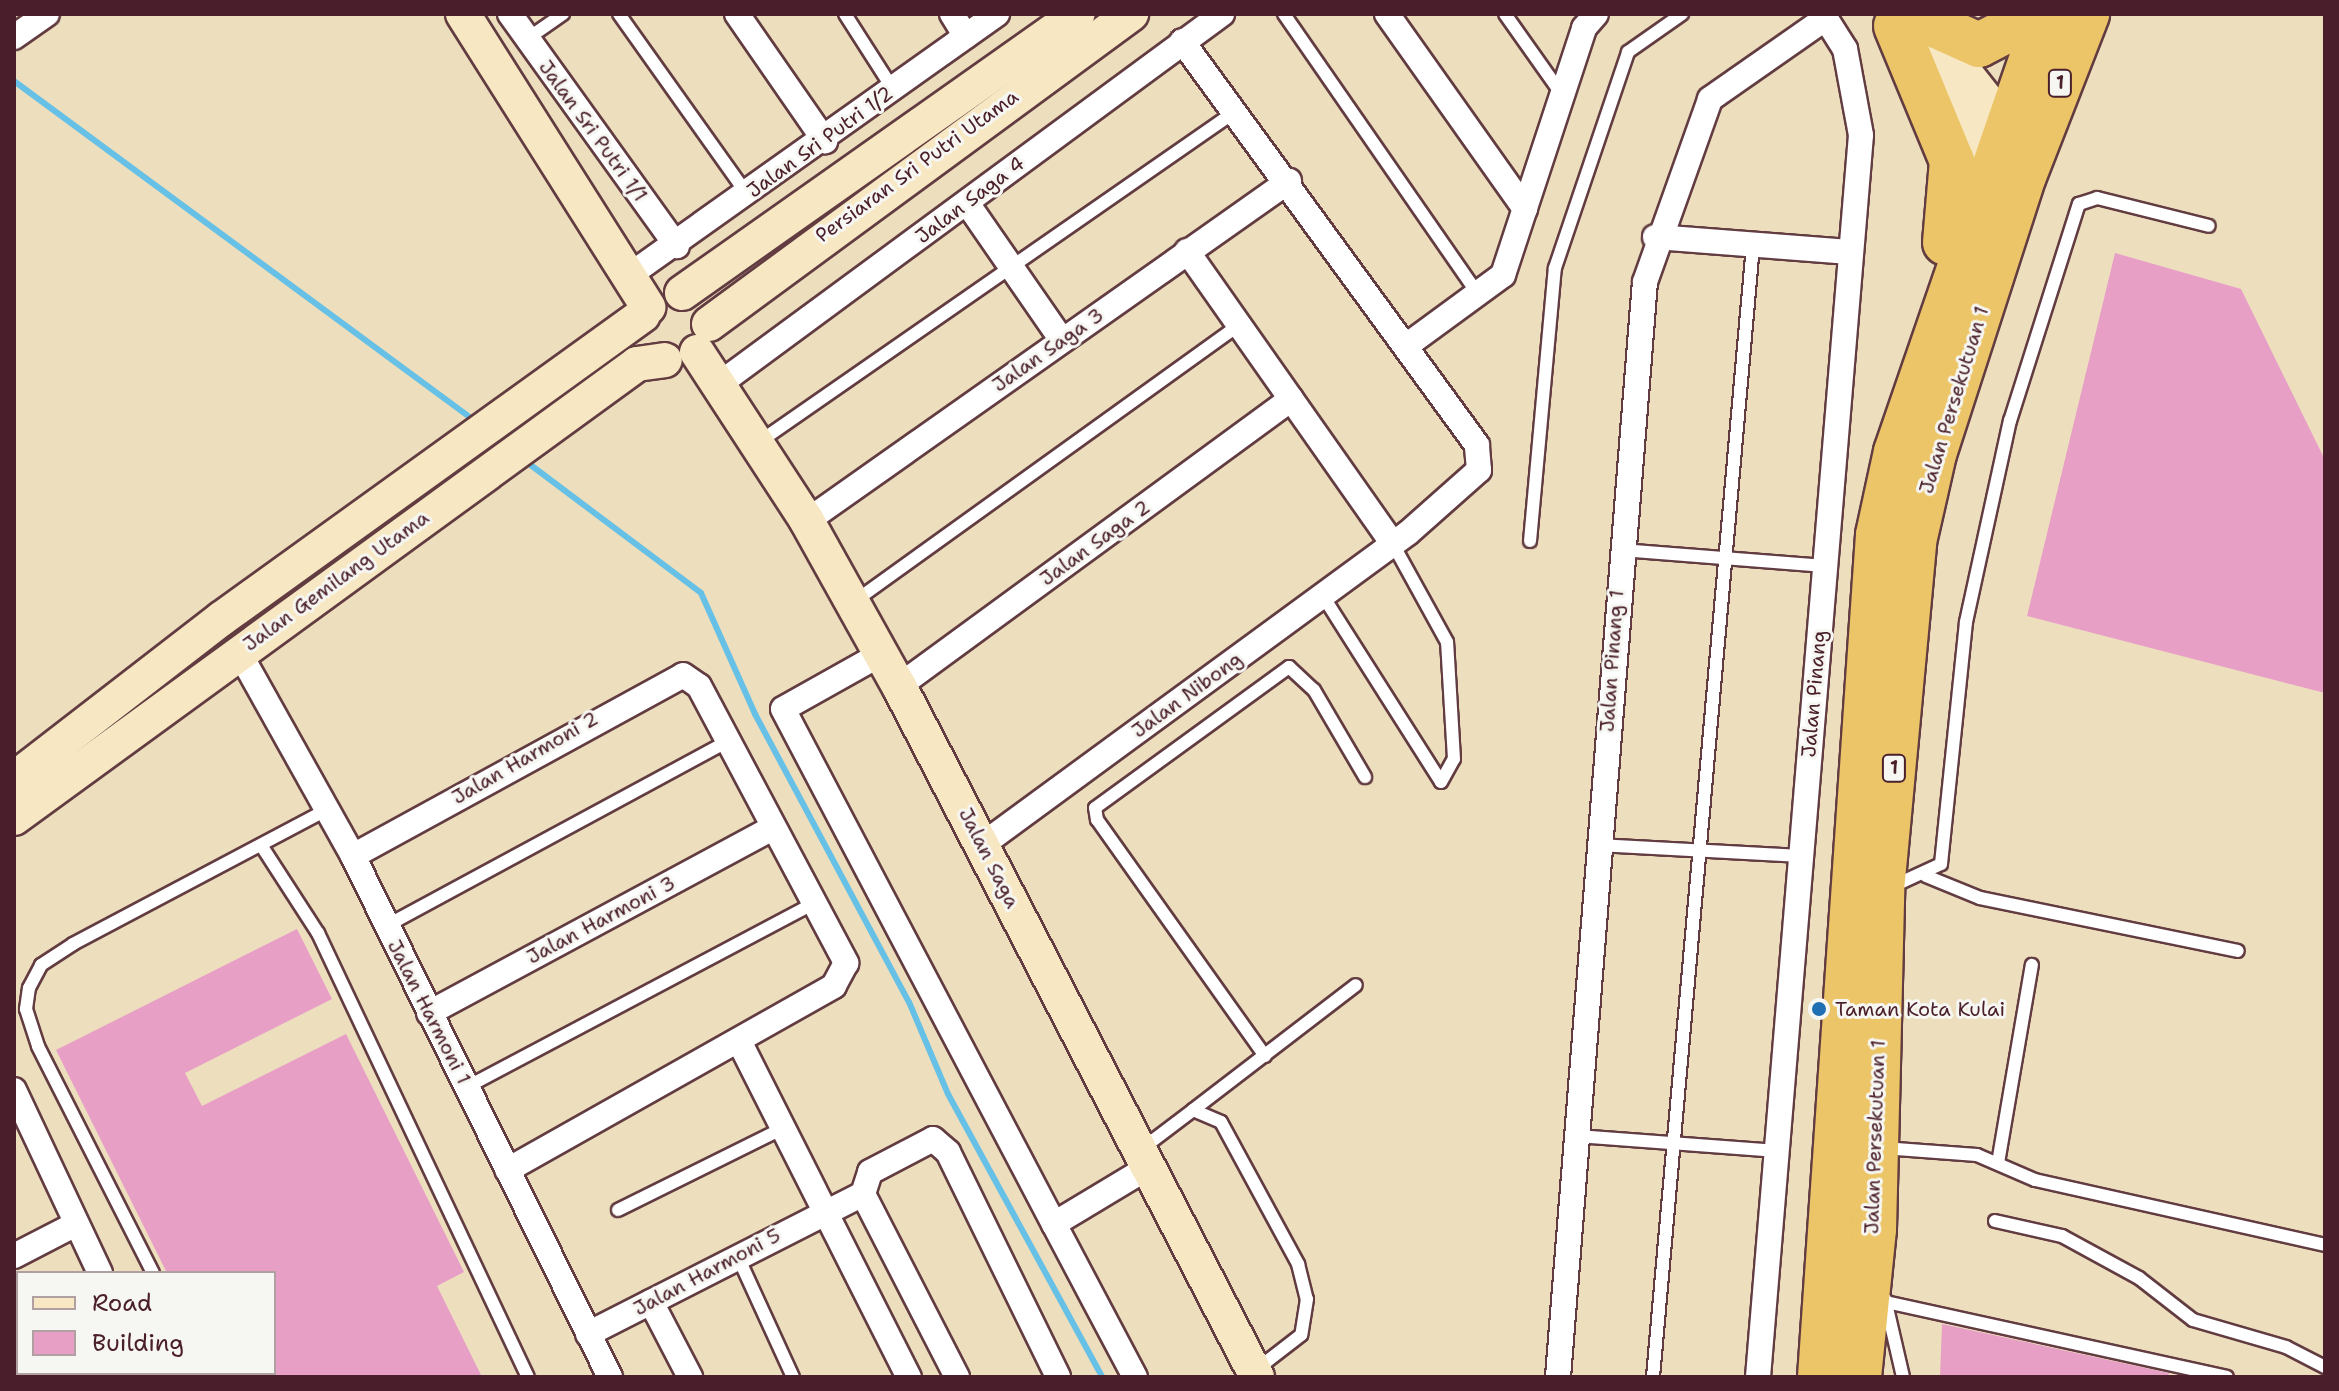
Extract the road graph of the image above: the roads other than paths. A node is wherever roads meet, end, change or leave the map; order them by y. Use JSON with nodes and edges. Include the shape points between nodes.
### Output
{"nodes":[{"id":1,"x":47,"y":14,"type":"edge"},
{"id":2,"x":463,"y":14,"type":"edge"},
{"id":3,"x":510,"y":14,"type":"edge"},
{"id":4,"x":563,"y":14,"type":"edge"},
{"id":5,"x":619,"y":14,"type":"edge"},
{"id":6,"x":737,"y":14,"type":"edge"},
{"id":7,"x":845,"y":14,"type":"edge"},
{"id":8,"x":952,"y":14,"type":"edge"},
{"id":9,"x":997,"y":14,"type":"edge"},
{"id":10,"x":1077,"y":14,"type":"edge"},
{"id":11,"x":1131,"y":14,"type":"edge"},
{"id":12,"x":1222,"y":14,"type":"edge"},
{"id":13,"x":1284,"y":14,"type":"edge"},
{"id":14,"x":1387,"y":14,"type":"edge"},
{"id":15,"x":1505,"y":14,"type":"edge"},
{"id":16,"x":1596,"y":14,"type":"edge"},
{"id":17,"x":1682,"y":14,"type":"edge"},
{"id":18,"x":2039,"y":14,"type":"edge"},
{"id":19,"x":2047,"y":14,"type":"edge"},
{"id":20,"x":2087,"y":14,"type":"edge"},
{"id":21,"x":1825,"y":16,"type":"edge"},
{"id":22,"x":1906,"y":18,"type":"edge"},
{"id":23,"x":966,"y":36,"type":"junction"},
{"id":24,"x":14,"y":37,"type":"edge"},
{"id":25,"x":527,"y":39,"type":"junction"},
{"id":26,"x":1182,"y":41,"type":"junction"},
{"id":27,"x":893,"y":89,"type":"junction"},
{"id":28,"x":1562,"y":94,"type":"junction"},
{"id":29,"x":1236,"y":111,"type":"junction"},
{"id":30,"x":825,"y":141,"type":"junction"},
{"id":31,"x":2013,"y":153,"type":"junction"},
{"id":32,"x":1289,"y":181,"type":"junction"},
{"id":33,"x":748,"y":195,"type":"junction"},
{"id":34,"x":967,"y":203,"type":"junction"},
{"id":35,"x":1525,"y":209,"type":"junction"},
{"id":36,"x":2209,"y":226,"type":"dead end"},
{"id":37,"x":1655,"y":237,"type":"junction"},
{"id":38,"x":611,"y":240,"type":"junction"},
{"id":39,"x":1753,"y":245,"type":"junction"},
{"id":40,"x":677,"y":246,"type":"junction"},
{"id":41,"x":1187,"y":251,"type":"junction"},
{"id":42,"x":1850,"y":252,"type":"junction"},
{"id":43,"x":641,"y":267,"type":"junction"},
{"id":44,"x":1013,"y":269,"type":"junction"},
{"id":45,"x":1478,"y":294,"type":"junction"},
{"id":46,"x":661,"y":302,"type":"junction"},
{"id":47,"x":1239,"y":325,"type":"junction"},
{"id":48,"x":1062,"y":340,"type":"junction"},
{"id":49,"x":690,"y":345,"type":"junction"},
{"id":50,"x":1406,"y":346,"type":"junction"},
{"id":51,"x":718,"y":385,"type":"junction"},
{"id":52,"x":1291,"y":399,"type":"junction"},
{"id":53,"x":756,"y":444,"type":"junction"},
{"id":54,"x":1896,"y":452,"type":"junction"},
{"id":55,"x":807,"y":521,"type":"junction"},
{"id":56,"x":1530,"y":541,"type":"dead end"},
{"id":57,"x":1393,"y":544,"type":"junction"},
{"id":58,"x":1620,"y":550,"type":"junction"},
{"id":59,"x":1724,"y":559,"type":"junction"},
{"id":60,"x":1825,"y":566,"type":"junction"},
{"id":61,"x":1323,"y":596,"type":"junction"},
{"id":62,"x":852,"y":603,"type":"junction"},
{"id":63,"x":239,"y":652,"type":"junction"},
{"id":64,"x":881,"y":654,"type":"junction"},
{"id":65,"x":899,"y":686,"type":"junction"},
{"id":66,"x":725,"y":743,"type":"junction"},
{"id":67,"x":1365,"y":777,"type":"dead end"},
{"id":68,"x":14,"y":779,"type":"edge"},
{"id":69,"x":328,"y":809,"type":"junction"},
{"id":70,"x":14,"y":818,"type":"edge"},
{"id":71,"x":773,"y":828,"type":"junction"},
{"id":72,"x":261,"y":845,"type":"junction"},
{"id":73,"x":982,"y":845,"type":"junction"},
{"id":74,"x":1599,"y":845,"type":"junction"},
{"id":75,"x":1701,"y":851,"type":"junction"},
{"id":76,"x":353,"y":856,"type":"junction"},
{"id":77,"x":1800,"y":856,"type":"junction"},
{"id":78,"x":1926,"y":876,"type":"junction"},
{"id":79,"x":1882,"y":890,"type":"junction"},
{"id":80,"x":814,"y":903,"type":"junction"},
{"id":81,"x":386,"y":926,"type":"junction"},
{"id":82,"x":2238,"y":951,"type":"dead end"},
{"id":83,"x":2032,"y":965,"type":"dead end"},
{"id":84,"x":1356,"y":985,"type":"dead end"},
{"id":85,"x":429,"y":1013,"type":"junction"},
{"id":86,"x":739,"y":1041,"type":"junction"},
{"id":87,"x":1265,"y":1056,"type":"junction"},
{"id":88,"x":467,"y":1087,"type":"junction"},
{"id":89,"x":14,"y":1090,"type":"edge"},
{"id":90,"x":1193,"y":1110,"type":"junction"},
{"id":91,"x":783,"y":1128,"type":"junction"},
{"id":92,"x":1577,"y":1136,"type":"junction"},
{"id":93,"x":1676,"y":1141,"type":"junction"},
{"id":94,"x":1876,"y":1147,"type":"junction"},
{"id":95,"x":1777,"y":1151,"type":"junction"},
{"id":96,"x":1144,"y":1158,"type":"junction"},
{"id":97,"x":1998,"y":1163,"type":"junction"},
{"id":98,"x":507,"y":1170,"type":"junction"},
{"id":99,"x":863,"y":1194,"type":"junction"},
{"id":100,"x":618,"y":1210,"type":"dead end"},
{"id":101,"x":825,"y":1210,"type":"junction"},
{"id":102,"x":1995,"y":1221,"type":"dead end"},
{"id":103,"x":76,"y":1224,"type":"junction"},
{"id":104,"x":1054,"y":1224,"type":"junction"},
{"id":105,"x":1874,"y":1229,"type":"junction"},
{"id":106,"x":2325,"y":1245,"type":"edge"},
{"id":107,"x":14,"y":1256,"type":"edge"},
{"id":108,"x":738,"y":1257,"type":"junction"},
{"id":109,"x":99,"y":1271,"type":"edge"},
{"id":110,"x":152,"y":1271,"type":"edge"},
{"id":111,"x":651,"y":1302,"type":"junction"},
{"id":112,"x":1886,"y":1302,"type":"junction"},
{"id":113,"x":588,"y":1334,"type":"junction"},
{"id":114,"x":2325,"y":1367,"type":"edge"},
{"id":115,"x":1256,"y":1374,"type":"edge"},
{"id":116,"x":528,"y":1377,"type":"edge"},
{"id":117,"x":610,"y":1377,"type":"edge"},
{"id":118,"x":690,"y":1377,"type":"edge"},
{"id":119,"x":793,"y":1377,"type":"edge"},
{"id":120,"x":909,"y":1377,"type":"edge"},
{"id":121,"x":957,"y":1377,"type":"edge"},
{"id":122,"x":1058,"y":1377,"type":"edge"},
{"id":123,"x":1135,"y":1377,"type":"edge"},
{"id":124,"x":1558,"y":1377,"type":"edge"},
{"id":125,"x":1653,"y":1377,"type":"edge"},
{"id":126,"x":1758,"y":1377,"type":"edge"},
{"id":127,"x":1820,"y":1377,"type":"edge"},
{"id":128,"x":1859,"y":1377,"type":"edge"},
{"id":129,"x":1903,"y":1377,"type":"edge"},
{"id":130,"x":2227,"y":1377,"type":"edge"}],
"edges":[{"from":1,"to":24,"type":"street"},
{"from":2,"to":38,"type":"main road"},
{"from":3,"to":25,"type":"street","name":"Jalan Sri Putri 1/1"},
{"from":4,"to":25,"type":"lane"},
{"from":5,"to":33,"type":"lane"},
{"from":6,"to":30,"type":"street"},
{"from":7,"to":27,"type":"lane"},
{"from":8,"to":23,"type":"street"},
{"from":9,"to":23,"type":"street","name":"Jalan Sri Putri 1/2"},
{"from":10,"to":46,"type":"main road","name":"Persiaran Sri Putri Utama"},
{"from":11,"to":49,"type":"main road","name":"Persiaran Sri Putri Utama"},
{"from":12,"to":26,"type":"street","name":"Jalan Saga 4"},
{"from":13,"to":45,"type":"lane"},
{"from":14,"to":35,"type":"street"},
{"from":15,"to":28,"type":"lane"},
{"from":16,"to":28,"type":"street"},
{"from":17,"to":56,"type":"lane","via":[[1624,62],[1555,268]]},
{"from":18,"to":22,"type":"highway","via":[[1979,45]]},
{"from":19,"to":31,"type":"highway","name":"Jalan Persekutuan 1","number":"1"},
{"from":20,"to":31,"type":"highway","name":"Jalan Persekutuan 1","number":"1"},
{"from":21,"to":37,"type":"street","name":"Jalan Pinang 1","via":[[1710,99]]},
{"from":21,"to":42,"type":"street","name":"Jalan Pinang","via":[[1848,59],[1861,135]]},
{"from":22,"to":31,"type":"main road"},
{"from":22,"to":54,"type":"highway","via":[[1952,161],[1951,215]]},
{"from":23,"to":27,"type":"street","name":"Jalan Sri Putri 1/2"},
{"from":25,"to":40,"type":"street","name":"Jalan Sri Putri 1/1"},
{"from":26,"to":29,"type":"street"},
{"from":26,"to":34,"type":"street","name":"Jalan Saga 4"},
{"from":27,"to":30,"type":"street","name":"Jalan Sri Putri 1/2"},
{"from":28,"to":35,"type":"street"},
{"from":29,"to":32,"type":"street"},
{"from":29,"to":44,"type":"lane"},
{"from":30,"to":33,"type":"street","name":"Jalan Sri Putri 1/2"},
{"from":31,"to":54,"type":"highway","name":"Jalan Persekutuan 1","number":"1"},
{"from":31,"to":79,"type":"highway","name":"Jalan Persekutuan 1","number":"1","via":[[1914,542]]},
{"from":32,"to":41,"type":"street","name":"Jalan Saga 3"},
{"from":32,"to":50,"type":"street"},
{"from":33,"to":40,"type":"street","name":"Jalan Sri Putri 1/2"},
{"from":34,"to":44,"type":"street"},
{"from":34,"to":51,"type":"street","name":"Jalan Saga 4"},
{"from":35,"to":45,"type":"street","via":[[1503,275]]},
{"from":36,"to":78,"type":"lane","via":[[2097,198],[2079,204],[2069,225],[2010,421],[1966,622],[1947,836],[1941,864]]},
{"from":37,"to":39,"type":"street"},
{"from":37,"to":58,"type":"street","name":"Jalan Pinang 1"},
{"from":38,"to":43,"type":"main road"},
{"from":38,"to":46,"type":"main road"},
{"from":39,"to":42,"type":"street"},
{"from":39,"to":59,"type":"lane"},
{"from":40,"to":43,"type":"street","name":"Jalan Sri Putri 1/2"},
{"from":41,"to":47,"type":"street"},
{"from":41,"to":48,"type":"street","name":"Jalan Saga 3"},
{"from":42,"to":60,"type":"street","name":"Jalan Pinang"},
{"from":43,"to":46,"type":"main road"},
{"from":44,"to":48,"type":"street"},
{"from":44,"to":53,"type":"lane"},
{"from":45,"to":50,"type":"street"},
{"from":46,"to":49,"type":"main road","via":[[700,304]]},
{"from":46,"to":49,"type":"main road","via":[[647,347]]},
{"from":46,"to":68,"type":"main road","name":"Jalan Gemilang Utama"},
{"from":47,"to":52,"type":"street"},
{"from":47,"to":62,"type":"lane"},
{"from":48,"to":55,"type":"street","name":"Jalan Saga 3"},
{"from":49,"to":51,"type":"main road","name":"Jalan Saga"},
{"from":49,"to":63,"type":"main road","name":"Jalan Gemilang Utama","via":[[637,364]]},
{"from":50,"to":57,"type":"street","name":"Jalan Nibong","via":[[1481,457],[1472,481]]},
{"from":51,"to":53,"type":"main road","name":"Jalan Saga"},
{"from":52,"to":57,"type":"street"},
{"from":52,"to":65,"type":"street","name":"Jalan Saga 2"},
{"from":53,"to":55,"type":"main road","name":"Jalan Saga"},
{"from":54,"to":127,"type":"highway","name":"Jalan Persekutuan 1","number":"1","via":[[1869,629],[1836,1227]]},
{"from":55,"to":62,"type":"main road","name":"Jalan Saga"},
{"from":57,"to":61,"type":"street","name":"Jalan Nibong"},
{"from":57,"to":61,"type":"lane","via":[[1447,642],[1454,759],[1441,782]]},
{"from":58,"to":59,"type":"lane"},
{"from":58,"to":74,"type":"street","name":"Jalan Pinang 1"},
{"from":59,"to":60,"type":"lane"},
{"from":59,"to":75,"type":"lane"},
{"from":60,"to":77,"type":"street","name":"Jalan Pinang"},
{"from":61,"to":73,"type":"street","name":"Jalan Nibong"},
{"from":62,"to":64,"type":"main road","name":"Jalan Saga"},
{"from":63,"to":69,"type":"street","name":"Jalan Harmoni 1"},
{"from":63,"to":70,"type":"main road","name":"Jalan Gemilang Utama"},
{"from":64,"to":65,"type":"main road","name":"Jalan Saga"},
{"from":64,"to":104,"type":"street","via":[[783,709]]},
{"from":65,"to":73,"type":"main road","name":"Jalan Saga"},
{"from":66,"to":71,"type":"street"},
{"from":66,"to":76,"type":"street","name":"Jalan Harmoni 2","via":[[699,686],[683,675],[665,679]]},
{"from":66,"to":81,"type":"lane"},
{"from":67,"to":87,"type":"lane","via":[[1314,690],[1289,667],[1095,808],[1097,820]]},
{"from":69,"to":72,"type":"lane"},
{"from":69,"to":76,"type":"street","name":"Jalan Harmoni 1"},
{"from":71,"to":80,"type":"street"},
{"from":71,"to":85,"type":"street","name":"Jalan Harmoni 3"},
{"from":72,"to":110,"type":"lane","via":[[73,944],[41,965],[29,988],[26,1009],[38,1046]]},
{"from":72,"to":116,"type":"lane","via":[[318,933]]},
{"from":73,"to":96,"type":"main road","name":"Jalan Saga"},
{"from":74,"to":75,"type":"lane"},
{"from":74,"to":92,"type":"street","name":"Jalan Pinang 1"},
{"from":75,"to":77,"type":"lane"},
{"from":75,"to":93,"type":"lane"},
{"from":76,"to":81,"type":"street","name":"Jalan Harmoni 1"},
{"from":77,"to":95,"type":"street","name":"Jalan Pinang"},
{"from":78,"to":79,"type":"lane"},
{"from":78,"to":82,"type":"lane","via":[[1980,898]]},
{"from":79,"to":94,"type":"highway","name":"Jalan Persekutuan 1","number":"1"},
{"from":80,"to":86,"type":"street","via":[[846,975]]},
{"from":80,"to":88,"type":"lane"},
{"from":81,"to":85,"type":"street","name":"Jalan Harmoni 1"},
{"from":83,"to":97,"type":"lane"},
{"from":84,"to":87,"type":"lane"},
{"from":85,"to":88,"type":"street","name":"Jalan Harmoni 1"},
{"from":86,"to":91,"type":"street"},
{"from":86,"to":98,"type":"street"},
{"from":87,"to":90,"type":"lane"},
{"from":88,"to":98,"type":"street","name":"Jalan Harmoni 1"},
{"from":89,"to":103,"type":"street"},
{"from":90,"to":96,"type":"lane"},
{"from":90,"to":115,"type":"lane","via":[[1221,1122],[1305,1279],[1301,1335]]},
{"from":91,"to":100,"type":"lane"},
{"from":91,"to":101,"type":"street"},
{"from":92,"to":93,"type":"lane"},
{"from":92,"to":124,"type":"street","name":"Jalan Pinang 1"},
{"from":93,"to":95,"type":"lane"},
{"from":93,"to":125,"type":"lane"},
{"from":94,"to":97,"type":"lane","via":[[1964,1153]]},
{"from":94,"to":105,"type":"highway","name":"Jalan Persekutuan 1","number":"1"},
{"from":95,"to":126,"type":"street","name":"Jalan Pinang"},
{"from":96,"to":104,"type":"street"},
{"from":96,"to":115,"type":"main road","name":"Jalan Saga"},
{"from":97,"to":106,"type":"lane","via":[[2035,1180]]},
{"from":98,"to":113,"type":"street","name":"Jalan Harmoni 1"},
{"from":99,"to":101,"type":"street","name":"Jalan Harmoni 5"},
{"from":99,"to":121,"type":"street"},
{"from":99,"to":122,"type":"street","via":[[870,1172],[933,1139],[942,1143]]},
{"from":101,"to":108,"type":"street","name":"Jalan Harmoni 5"},
{"from":101,"to":120,"type":"street"},
{"from":102,"to":114,"type":"lane","via":[[2062,1236],[2139,1278],[2193,1320],[2286,1347]]},
{"from":103,"to":107,"type":"street"},
{"from":103,"to":109,"type":"street"},
{"from":104,"to":123,"type":"street"},
{"from":105,"to":112,"type":"lane"},
{"from":105,"to":128,"type":"highway","name":"Jalan Persekutuan 1","number":"1"},
{"from":108,"to":111,"type":"street","name":"Jalan Harmoni 5"},
{"from":108,"to":119,"type":"lane"},
{"from":111,"to":113,"type":"street","name":"Jalan Harmoni 5"},
{"from":111,"to":118,"type":"street"},
{"from":112,"to":129,"type":"lane"},
{"from":112,"to":130,"type":"lane"},
{"from":113,"to":117,"type":"street","name":"Jalan Harmoni 1"}]}
